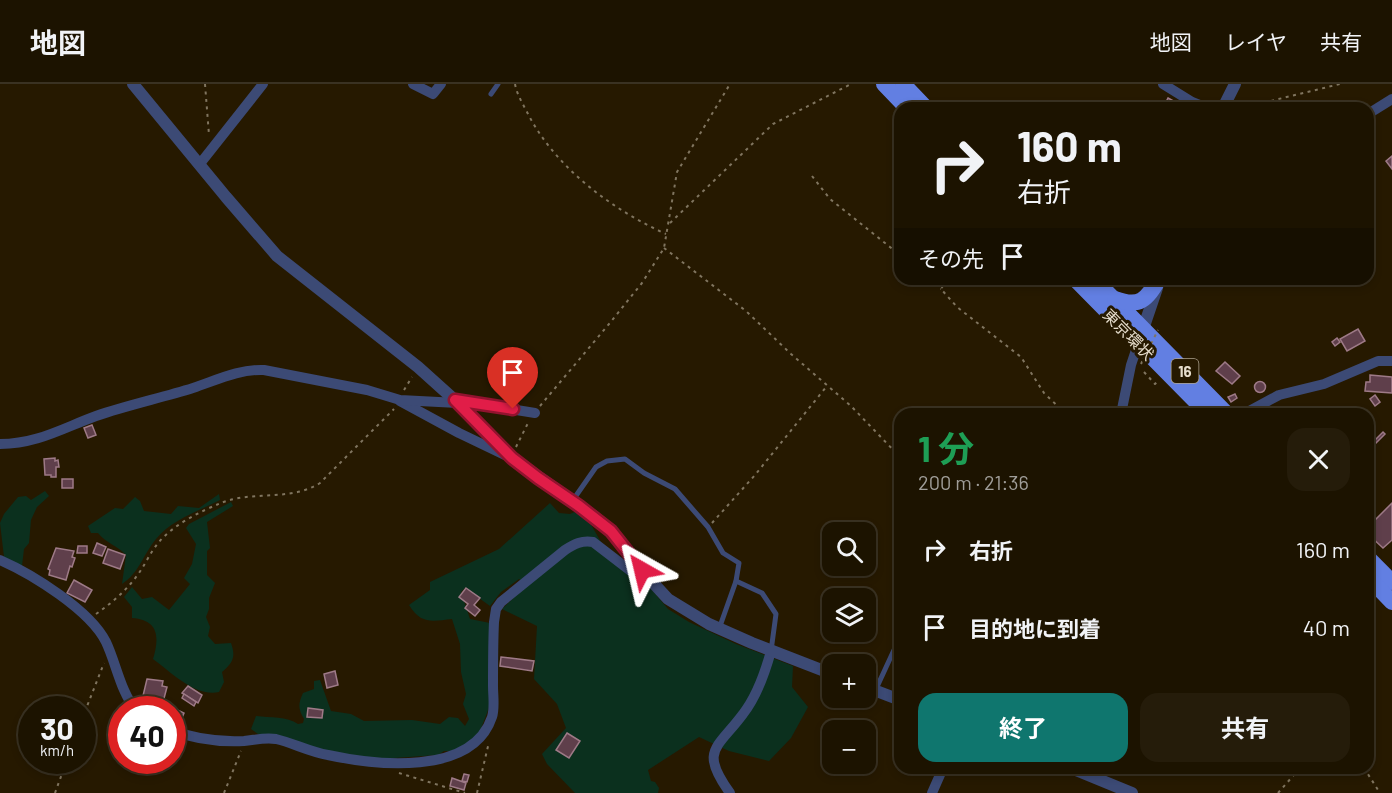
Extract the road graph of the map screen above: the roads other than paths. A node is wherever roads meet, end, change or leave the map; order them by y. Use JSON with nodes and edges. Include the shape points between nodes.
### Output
{"nodes":[{"id":1,"x":134,"y":84,"type":"edge"},
{"id":2,"x":263,"y":84,"type":"edge"},
{"id":3,"x":413,"y":84,"type":"edge"},
{"id":4,"x":441,"y":84,"type":"edge"},
{"id":5,"x":498,"y":84,"type":"edge"},
{"id":6,"x":884,"y":84,"type":"edge"},
{"id":7,"x":903,"y":84,"type":"edge"},
{"id":8,"x":1163,"y":84,"type":"edge"},
{"id":9,"x":1235,"y":84,"type":"edge"},
{"id":10,"x":491,"y":94,"type":"dead end"},
{"id":11,"x":1392,"y":99,"type":"edge"},
{"id":12,"x":902,"y":102,"type":"edge"},
{"id":13,"x":920,"y":102,"type":"edge"},
{"id":14,"x":1192,"y":102,"type":"edge"},
{"id":15,"x":1225,"y":102,"type":"edge"},
{"id":16,"x":1374,"y":110,"type":"edge"},
{"id":17,"x":200,"y":165,"type":"junction"},
{"id":18,"x":1083,"y":285,"type":"edge"},
{"id":19,"x":1100,"y":285,"type":"edge"},
{"id":20,"x":1155,"y":285,"type":"edge"},
{"id":21,"x":1158,"y":285,"type":"edge"},
{"id":22,"x":1115,"y":299,"type":"junction"},
{"id":23,"x":1146,"y":334,"type":"junction"},
{"id":24,"x":1392,"y":361,"type":"edge"},
{"id":25,"x":400,"y":400,"type":"junction"},
{"id":26,"x":456,"y":402,"type":"junction"},
{"id":27,"x":1121,"y":408,"type":"edge"},
{"id":28,"x":1203,"y":408,"type":"edge"},
{"id":29,"x":1221,"y":408,"type":"edge"},
{"id":30,"x":1255,"y":408,"type":"edge"},
{"id":31,"x":535,"y":413,"type":"road end"},
{"id":32,"x":0,"y":444,"type":"edge"},
{"id":33,"x":512,"y":458,"type":"junction"},
{"id":34,"x":572,"y":501,"type":"junction"},
{"id":35,"x":0,"y":560,"type":"edge"},
{"id":36,"x":1374,"y":564,"type":"edge"},
{"id":37,"x":642,"y":570,"type":"junction"},
{"id":38,"x":736,"y":581,"type":"junction"},
{"id":39,"x":1392,"y":582,"type":"edge"},
{"id":40,"x":1374,"y":583,"type":"edge"},
{"id":41,"x":1392,"y":602,"type":"edge"},
{"id":42,"x":719,"y":629,"type":"junction"},
{"id":43,"x":894,"y":647,"type":"edge"},
{"id":44,"x":771,"y":651,"type":"junction"},
{"id":45,"x":822,"y":670,"type":"edge"},
{"id":46,"x":876,"y":679,"type":"edge"},
{"id":47,"x":876,"y":691,"type":"edge"},
{"id":48,"x":127,"y":696,"type":"edge"},
{"id":49,"x":894,"y":698,"type":"edge"},
{"id":50,"x":186,"y":734,"type":"edge"},
{"id":51,"x":940,"y":774,"type":"edge"},
{"id":52,"x":1085,"y":774,"type":"edge"},
{"id":53,"x":1128,"y":792,"type":"edge"},
{"id":54,"x":730,"y":793,"type":"edge"},
{"id":55,"x":932,"y":793,"type":"edge"}],
"edges":[{"from":1,"to":17,"type":"street"},
{"from":2,"to":17,"type":"street"},
{"from":3,"to":4,"type":"street","via":[[433,94]]},
{"from":5,"to":10,"type":"lane"},
{"from":6,"to":12,"type":"highway"},
{"from":7,"to":13,"type":"highway"},
{"from":8,"to":14,"type":"street"},
{"from":9,"to":15,"type":"street"},
{"from":11,"to":16,"type":"street"},
{"from":17,"to":26,"type":"street","via":[[277,256],[418,367]]},
{"from":18,"to":23,"type":"highway","name":"東京環状","number":"16"},
{"from":19,"to":22,"type":"highway","name":"東京環状","number":"16"},
{"from":20,"to":22,"type":"highway","via":[[1145,299],[1136,303]]},
{"from":21,"to":23,"type":"street"},
{"from":22,"to":23,"type":"highway","name":"東京環状","number":"16"},
{"from":23,"to":27,"type":"street","via":[[1129,371]]},
{"from":23,"to":28,"type":"highway","name":"東京環状","number":"16"},
{"from":23,"to":29,"type":"highway","name":"東京環状","number":"16"},
{"from":24,"to":30,"type":"street","via":[[1378,361],[1324,384],[1279,395]]},
{"from":25,"to":26,"type":"street"},
{"from":25,"to":32,"type":"street","via":[[253,369],[97,416],[45,438]]},
{"from":25,"to":33,"type":"street"},
{"from":26,"to":31,"type":"street"},
{"from":26,"to":33,"type":"street"},
{"from":33,"to":34,"type":"street"},
{"from":34,"to":37,"type":"street","via":[[611,531]]},
{"from":34,"to":38,"type":"lane","via":[[596,467],[607,460],[625,459],[675,489],[708,527],[723,553],[738,563]]},
{"from":35,"to":48,"type":"street","via":[[40,581],[88,619],[104,638]]},
{"from":36,"to":39,"type":"highway"},
{"from":37,"to":42,"type":"street","via":[[668,599]]},
{"from":37,"to":50,"type":"street","via":[[632,572],[593,542],[576,543],[501,602],[496,609],[493,645],[494,709],[480,736],[459,753],[388,764],[328,755],[266,738],[212,740]]},
{"from":38,"to":42,"type":"lane"},
{"from":38,"to":44,"type":"lane","via":[[762,593],[776,614]]},
{"from":40,"to":41,"type":"highway"},
{"from":42,"to":44,"type":"street"},
{"from":43,"to":46,"type":"lane"},
{"from":44,"to":45,"type":"street"},
{"from":44,"to":54,"type":"street","via":[[756,693],[743,715],[718,742],[714,758],[717,775]]},
{"from":47,"to":49,"type":"street"},
{"from":51,"to":55,"type":"street"},
{"from":52,"to":53,"type":"street"}]}
